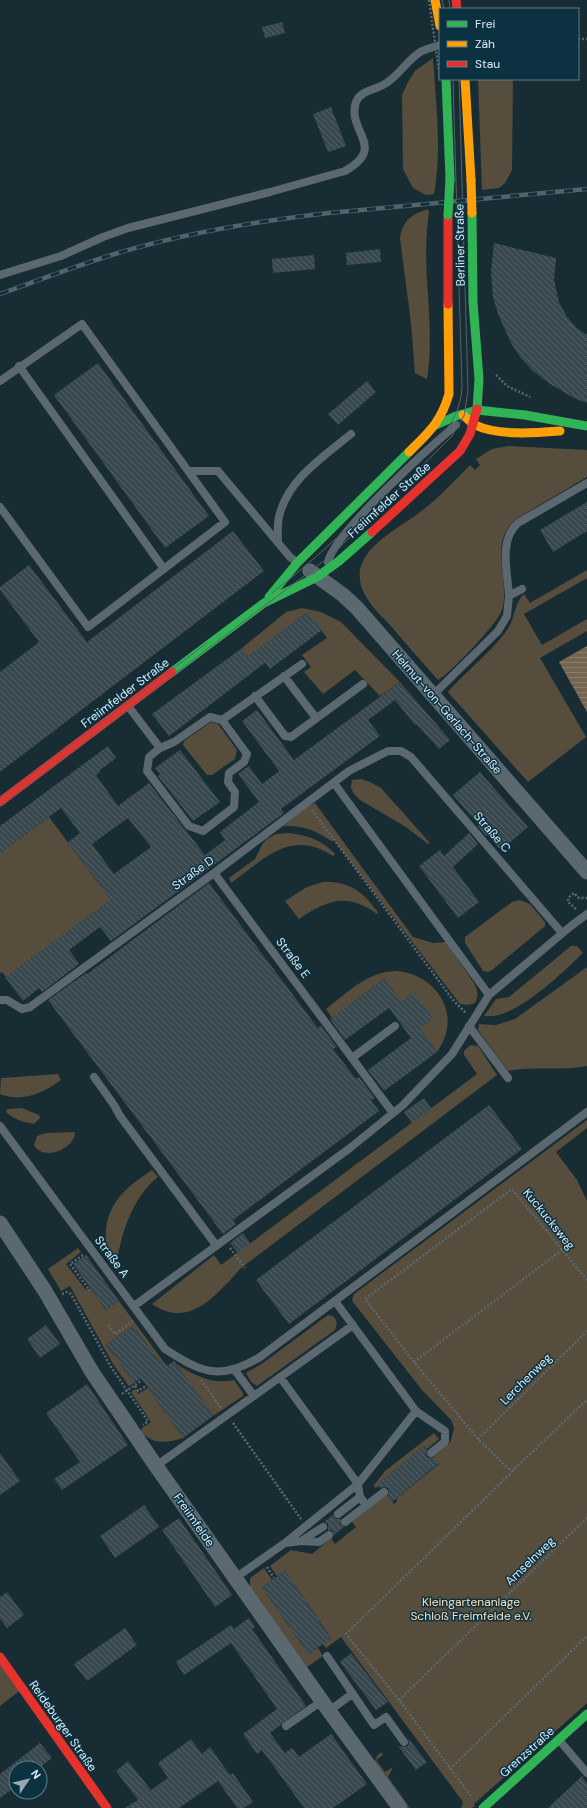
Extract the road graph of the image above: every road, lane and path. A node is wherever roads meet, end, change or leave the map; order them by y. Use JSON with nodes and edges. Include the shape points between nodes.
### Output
{"nodes":[{"id":1,"x":429,"y":0,"type":"edge"},
{"id":2,"x":435,"y":0,"type":"edge"},
{"id":3,"x":439,"y":21,"type":"edge"},
{"id":4,"x":439,"y":45,"type":"edge"},
{"id":5,"x":439,"y":71,"type":"edge"},
{"id":6,"x":446,"y":83,"type":"edge"},
{"id":7,"x":466,"y":83,"type":"edge"},
{"id":8,"x":0,"y":275,"type":"edge"},
{"id":9,"x":19,"y":366,"type":"junction"},
{"id":10,"x":493,"y":371,"type":"dead end"},
{"id":11,"x":0,"y":381,"type":"edge"},
{"id":12,"x":449,"y":394,"type":"junction"},
{"id":13,"x":532,"y":398,"type":"dead end"},
{"id":14,"x":477,"y":410,"type":"junction"},
{"id":15,"x":463,"y":416,"type":"junction"},
{"id":16,"x":474,"y":424,"type":"junction"},
{"id":17,"x":436,"y":425,"type":"junction"},
{"id":18,"x":587,"y":427,"type":"edge"},
{"id":19,"x":351,"y":434,"type":"dead end"},
{"id":20,"x":190,"y":471,"type":"junction"},
{"id":21,"x":587,"y":483,"type":"edge"},
{"id":22,"x":1,"y":509,"type":"edge"},
{"id":23,"x":278,"y":542,"type":"junction"},
{"id":24,"x":298,"y":562,"type":"junction"},
{"id":25,"x":164,"y":569,"type":"junction"},
{"id":26,"x":322,"y":573,"type":"junction"},
{"id":27,"x":522,"y":589,"type":"dead end"},
{"id":28,"x":509,"y":596,"type":"junction"},
{"id":29,"x":264,"y":603,"type":"junction"},
{"id":30,"x":302,"y":664,"type":"dead end"},
{"id":31,"x":284,"y":676,"type":"junction"},
{"id":32,"x":363,"y":684,"type":"dead end"},
{"id":33,"x":433,"y":695,"type":"junction"},
{"id":34,"x":255,"y":696,"type":"junction"},
{"id":35,"x":128,"y":705,"type":"junction"},
{"id":36,"x":316,"y":718,"type":"junction"},
{"id":37,"x":222,"y":720,"type":"junction"},
{"id":38,"x":160,"y":748,"type":"junction"},
{"id":39,"x":401,"y":751,"type":"joint"},
{"id":40,"x":334,"y":783,"type":"junction"},
{"id":41,"x":0,"y":802,"type":"edge"},
{"id":42,"x":307,"y":803,"type":"junction"},
{"id":43,"x":587,"y":872,"type":"edge"},
{"id":44,"x":214,"y":873,"type":"junction"},
{"id":45,"x":587,"y":898,"type":"edge"},
{"id":46,"x":578,"y":908,"type":"dead end"},
{"id":47,"x":587,"y":914,"type":"edge"},
{"id":48,"x":562,"y":933,"type":"junction"},
{"id":49,"x":489,"y":995,"type":"junction"},
{"id":50,"x":0,"y":1000,"type":"edge"},
{"id":51,"x":472,"y":1023,"type":"junction"},
{"id":52,"x":396,"y":1026,"type":"dead end"},
{"id":53,"x":352,"y":1058,"type":"junction"},
{"id":54,"x":94,"y":1077,"type":"dead end"},
{"id":55,"x":508,"y":1078,"type":"dead end"},
{"id":56,"x":587,"y":1112,"type":"edge"},
{"id":57,"x":393,"y":1113,"type":"junction"},
{"id":58,"x":0,"y":1126,"type":"edge"},
{"id":59,"x":0,"y":1224,"type":"edge"},
{"id":60,"x":224,"y":1240,"type":"junction"},
{"id":61,"x":216,"y":1245,"type":"junction"},
{"id":62,"x":562,"y":1250,"type":"junction"},
{"id":63,"x":86,"y":1252,"type":"dead end"},
{"id":64,"x":245,"y":1268,"type":"dead end"},
{"id":65,"x":587,"y":1280,"type":"edge"},
{"id":66,"x":90,"y":1291,"type":"dead end"},
{"id":67,"x":59,"y":1295,"type":"dead end"},
{"id":68,"x":335,"y":1301,"type":"junction"},
{"id":69,"x":134,"y":1306,"type":"junction"},
{"id":70,"x":136,"y":1318,"type":"dead end"},
{"id":71,"x":108,"y":1325,"type":"dead end"},
{"id":72,"x":353,"y":1325,"type":"junction"},
{"id":73,"x":587,"y":1331,"type":"edge"},
{"id":74,"x":414,"y":1362,"type":"junction"},
{"id":75,"x":230,"y":1370,"type":"junction"},
{"id":76,"x":198,"y":1375,"type":"dead end"},
{"id":77,"x":280,"y":1378,"type":"junction"},
{"id":78,"x":135,"y":1386,"type":"dead end"},
{"id":79,"x":146,"y":1386,"type":"dead end"},
{"id":80,"x":254,"y":1396,"type":"junction"},
{"id":81,"x":587,"y":1400,"type":"edge"},
{"id":82,"x":416,"y":1411,"type":"junction"},
{"id":83,"x":227,"y":1416,"type":"junction"},
{"id":84,"x":132,"y":1432,"type":"junction"},
{"id":85,"x":478,"y":1439,"type":"junction"},
{"id":86,"x":431,"y":1453,"type":"dead end"},
{"id":87,"x":156,"y":1466,"type":"junction"},
{"id":88,"x":512,"y":1472,"type":"junction"},
{"id":89,"x":358,"y":1484,"type":"junction"},
{"id":90,"x":384,"y":1492,"type":"dead end"},
{"id":91,"x":360,"y":1497,"type":"junction"},
{"id":92,"x":366,"y":1505,"type":"junction"},
{"id":93,"x":338,"y":1514,"type":"dead end"},
{"id":94,"x":587,"y":1518,"type":"edge"},
{"id":95,"x":345,"y":1522,"type":"dead end"},
{"id":96,"x":305,"y":1525,"type":"junction"},
{"id":97,"x":323,"y":1527,"type":"dead end"},
{"id":98,"x":329,"y":1534,"type":"dead end"},
{"id":99,"x":301,"y":1541,"type":"junction"},
{"id":100,"x":285,"y":1542,"type":"junction"},
{"id":101,"x":269,"y":1570,"type":"dead end"},
{"id":102,"x":235,"y":1578,"type":"junction"},
{"id":103,"x":274,"y":1578,"type":"dead end"},
{"id":104,"x":587,"y":1636,"type":"edge"},
{"id":105,"x":327,"y":1656,"type":"dead end"},
{"id":106,"x":0,"y":1657,"type":"edge"},
{"id":107,"x":352,"y":1694,"type":"junction"},
{"id":108,"x":399,"y":1700,"type":"junction"},
{"id":109,"x":325,"y":1706,"type":"junction"},
{"id":110,"x":587,"y":1714,"type":"edge"},
{"id":111,"x":286,"y":1726,"type":"dead end"},
{"id":112,"x":559,"y":1739,"type":"junction"},
{"id":113,"x":404,"y":1742,"type":"dead end"},
{"id":114,"x":450,"y":1769,"type":"junction"},
{"id":115,"x":587,"y":1773,"type":"edge"},
{"id":116,"x":472,"y":1797,"type":"dead end"},
{"id":117,"x":107,"y":1808,"type":"edge"},
{"id":118,"x":400,"y":1808,"type":"edge"},
{"id":119,"x":483,"y":1808,"type":"edge"}],
"edges":[{"from":1,"to":5,"type":"path","bridge":true},
{"from":2,"to":3,"type":"street"},
{"from":4,"to":8,"type":"lane","via":[[422,51],[389,82],[363,93],[357,99],[354,111],[365,144],[364,154],[354,166],[345,171],[128,228],[61,256]]},
{"from":6,"to":12,"type":"street","name":"Berliner Straße","bridge":true,"via":[[450,179]]},
{"from":7,"to":14,"type":"street","name":"Berliner Straße","bridge":true,"via":[[473,301],[479,395]]},
{"from":9,"to":11,"type":"lane"},
{"from":9,"to":20,"type":"lane","via":[[82,324]]},
{"from":9,"to":25,"type":"lane"},
{"from":10,"to":13,"type":"path","via":[[506,386]]},
{"from":12,"to":15,"type":"street"},
{"from":12,"to":17,"type":"street","name":"Berliner Straße"},
{"from":14,"to":15,"type":"street"},
{"from":14,"to":16,"type":"street","name":"Berliner Straße"},
{"from":14,"to":18,"type":"street","via":[[524,415]]},
{"from":15,"to":16,"type":"street"},
{"from":15,"to":17,"type":"street"},
{"from":15,"to":26,"type":"lane","via":[[351,526],[337,543]]},
{"from":16,"to":18,"type":"street","via":[[516,431],[554,431]]},
{"from":16,"to":26,"type":"street","name":"Freiimfelder Straße","via":[[466,443],[456,456],[360,544]]},
{"from":17,"to":24,"type":"street","name":"Freiimfelder Straße"},
{"from":19,"to":23,"type":"lane","via":[[292,486],[279,518]]},
{"from":20,"to":23,"type":"lane","via":[[218,471]]},
{"from":20,"to":25,"type":"lane","via":[[225,522]]},
{"from":21,"to":28,"type":"lane","via":[[518,523],[511,531],[506,548]]},
{"from":22,"to":25,"type":"lane","via":[[88,627]]},
{"from":23,"to":24,"type":"lane","via":[[290,557]]},
{"from":24,"to":26,"type":"street","name":"Helmut-von-Gerlach-Straße"},
{"from":24,"to":29,"type":"street","name":"Freiimfelder Straße"},
{"from":26,"to":29,"type":"street","name":"Freiimfelder Straße"},
{"from":26,"to":33,"type":"street","name":"Helmut-von-Gerlach-Straße","via":[[331,587],[357,608]]},
{"from":27,"to":28,"type":"lane"},
{"from":28,"to":33,"type":"lane","via":[[507,616],[498,631]]},
{"from":29,"to":35,"type":"street","name":"Freiimfelder Straße"},
{"from":30,"to":31,"type":"lane"},
{"from":31,"to":34,"type":"lane"},
{"from":31,"to":36,"type":"lane"},
{"from":32,"to":36,"type":"lane"},
{"from":33,"to":43,"type":"street","name":"Helmut-von-Gerlach-Straße"},
{"from":34,"to":36,"type":"lane","via":[[285,736],[291,737]]},
{"from":34,"to":37,"type":"lane"},
{"from":35,"to":38,"type":"lane"},
{"from":35,"to":41,"type":"street","name":"Freiimfelder Straße"},
{"from":37,"to":38,"type":"lane","via":[[210,717],[174,742]]},
{"from":37,"to":38,"type":"lane","via":[[246,754],[244,762],[229,773],[228,782],[235,792],[234,807],[203,831],[189,826],[147,771],[149,757]]},
{"from":39,"to":40,"type":"lane","name":"Straße D","via":[[388,751],[379,755],[349,771]]},
{"from":39,"to":48,"type":"lane","name":"Straße C","via":[[411,757]]},
{"from":40,"to":42,"type":"lane","name":"Straße D"},
{"from":40,"to":49,"type":"lane"},
{"from":42,"to":44,"type":"lane","name":"Straße D"},
{"from":42,"to":51,"type":"path"},
{"from":44,"to":50,"type":"lane","name":"Straße D","via":[[30,1007],[22,1009],[7,1000]]},
{"from":44,"to":53,"type":"lane","name":"Straße E"},
{"from":45,"to":46,"type":"path","via":[[578,898],[574,893],[568,898],[568,902],[574,908]]},
{"from":47,"to":48,"type":"lane"},
{"from":48,"to":49,"type":"lane"},
{"from":49,"to":51,"type":"lane"},
{"from":51,"to":55,"type":"lane"},
{"from":51,"to":57,"type":"lane","via":[[452,1054]]},
{"from":52,"to":53,"type":"lane"},
{"from":53,"to":57,"type":"lane","name":"Straße E"},
{"from":54,"to":61,"type":"lane"},
{"from":56,"to":68,"type":"lane"},
{"from":57,"to":60,"type":"lane","via":[[350,1148]]},
{"from":58,"to":69,"type":"lane","name":"Straße A"},
{"from":59,"to":84,"type":"street","name":"Freiimfelde","via":[[45,1291],[92,1372]]},
{"from":60,"to":61,"type":"lane"},
{"from":60,"to":64,"type":"path"},
{"from":61,"to":69,"type":"lane"},
{"from":62,"to":65,"type":"path","name":"Kuckucksweg"},
{"from":62,"to":74,"type":"path"},
{"from":62,"to":74,"type":"path","name":"Kuckucksweg","via":[[512,1189],[366,1300]]},
{"from":63,"to":66,"type":"path","via":[[70,1264]]},
{"from":67,"to":84,"type":"path","via":[[67,1292],[71,1294],[111,1367],[148,1421]]},
{"from":68,"to":72,"type":"lane"},
{"from":68,"to":75,"type":"lane","via":[[260,1357],[244,1367]]},
{"from":69,"to":75,"type":"lane","name":"Straße A","via":[[165,1349],[200,1369]]},
{"from":70,"to":71,"type":"path","via":[[114,1334]]},
{"from":72,"to":77,"type":"lane"},
{"from":72,"to":82,"type":"lane"},
{"from":73,"to":85,"type":"path","name":"Lerchenweg"},
{"from":74,"to":85,"type":"path"},
{"from":75,"to":80,"type":"lane"},
{"from":76,"to":83,"type":"path"},
{"from":77,"to":80,"type":"lane"},
{"from":77,"to":89,"type":"lane"},
{"from":78,"to":79,"type":"path","via":[[138,1391]]},
{"from":80,"to":83,"type":"lane"},
{"from":81,"to":88,"type":"path"},
{"from":82,"to":86,"type":"lane","via":[[445,1430],[445,1442]]},
{"from":82,"to":89,"type":"lane"},
{"from":83,"to":87,"type":"lane"},
{"from":83,"to":96,"type":"path"},
{"from":84,"to":87,"type":"street","name":"Freiimfelde"},
{"from":85,"to":88,"type":"path"},
{"from":87,"to":102,"type":"street","name":"Freiimfelde"},
{"from":88,"to":108,"type":"path","via":[[346,1634]]},
{"from":89,"to":91,"type":"lane"},
{"from":89,"to":96,"type":"lane"},
{"from":90,"to":92,"type":"lane"},
{"from":91,"to":92,"type":"lane"},
{"from":91,"to":93,"type":"lane"},
{"from":92,"to":95,"type":"lane"},
{"from":94,"to":108,"type":"path","name":"Amselnweg"},
{"from":96,"to":100,"type":"lane"},
{"from":97,"to":99,"type":"lane"},
{"from":98,"to":99,"type":"lane","via":[[319,1542]]},
{"from":99,"to":100,"type":"lane"},
{"from":100,"to":102,"type":"lane"},
{"from":101,"to":103,"type":"path"},
{"from":102,"to":109,"type":"street","name":"Freiimfelde"},
{"from":104,"to":114,"type":"path"},
{"from":105,"to":107,"type":"lane"},
{"from":106,"to":117,"type":"street","name":"Reideburger Straße"},
{"from":107,"to":109,"type":"lane"},
{"from":107,"to":113,"type":"lane","via":[[374,1725],[386,1717]]},
{"from":108,"to":114,"type":"path"},
{"from":109,"to":111,"type":"lane"},
{"from":109,"to":118,"type":"street","name":"Freiimfelde"},
{"from":110,"to":112,"type":"street","name":"Grenzstraße"},
{"from":112,"to":115,"type":"lane"},
{"from":112,"to":119,"type":"street","name":"Grenzstraße"},
{"from":114,"to":116,"type":"path"}]}
